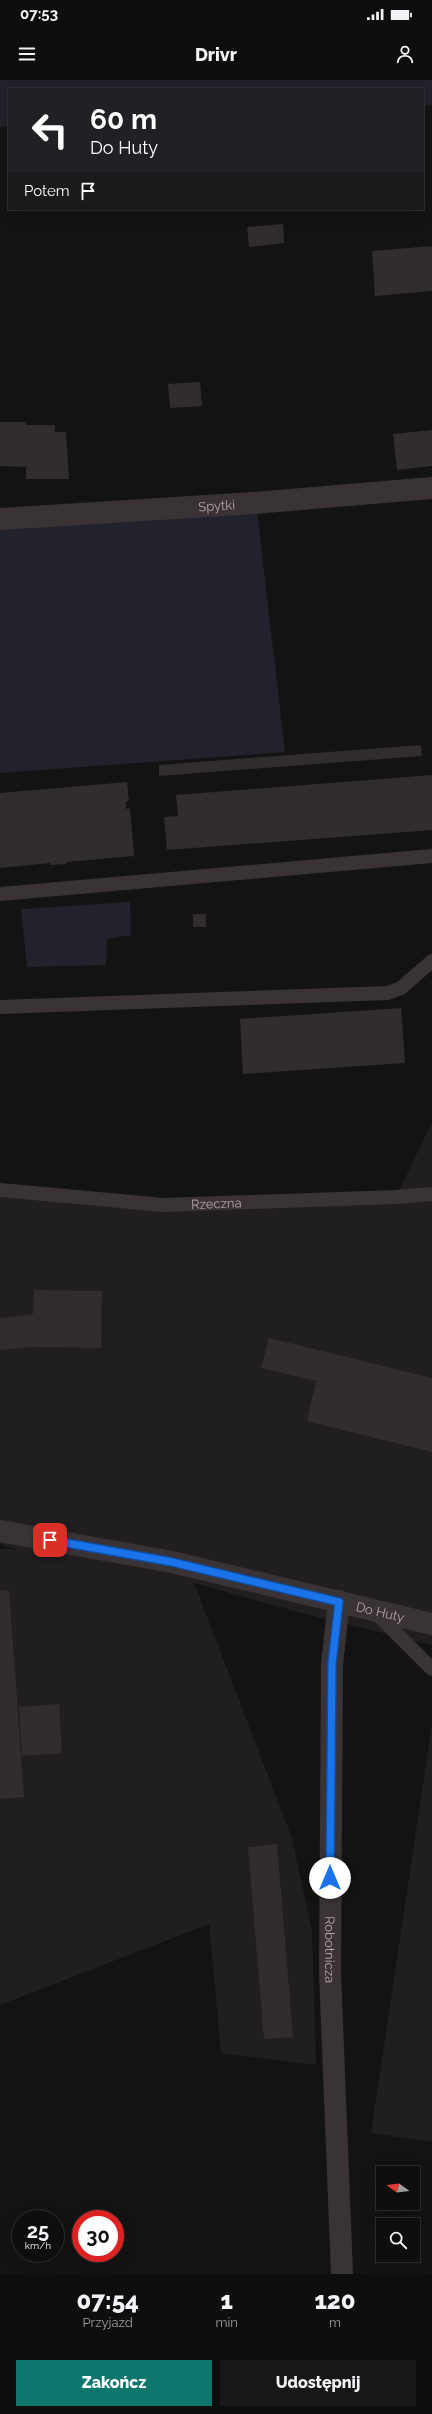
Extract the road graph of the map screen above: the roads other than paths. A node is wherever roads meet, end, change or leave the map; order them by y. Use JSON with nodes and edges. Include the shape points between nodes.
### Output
{"nodes":[{"id":1,"x":432,"y":488,"type":"edge"},
{"id":2,"x":0,"y":519,"type":"edge"},
{"id":3,"x":432,"y":856,"type":"edge"},
{"id":4,"x":0,"y":894,"type":"edge"},
{"id":5,"x":432,"y":961,"type":"edge"},
{"id":6,"x":0,"y":1007,"type":"edge"},
{"id":7,"x":0,"y":1190,"type":"edge"},
{"id":8,"x":432,"y":1194,"type":"edge"},
{"id":9,"x":0,"y":1531,"type":"edge"},
{"id":10,"x":339,"y":1602,"type":"junction"},
{"id":11,"x":373,"y":1610,"type":"junction"},
{"id":12,"x":432,"y":1624,"type":"edge"},
{"id":13,"x":432,"y":1669,"type":"edge"},
{"id":14,"x":342,"y":2274,"type":"edge"}],
"edges":[{"from":1,"to":2,"type":"street","name":"Spytki","via":[[254,503]]},
{"from":3,"to":4,"type":"lane"},
{"from":5,"to":6,"type":"lane","via":[[401,988],[388,993]]},
{"from":7,"to":8,"type":"lane","name":"Rzeczna","via":[[164,1205],[396,1198]]},
{"from":9,"to":10,"type":"street","name":"Do Huty","via":[[172,1562]]},
{"from":10,"to":11,"type":"street","name":"Do Huty"},
{"from":10,"to":14,"type":"street","name":"Robotnicza","via":[[332,1696],[330,1973]]},
{"from":11,"to":12,"type":"street","name":"Do Huty"},
{"from":11,"to":13,"type":"lane"}]}
